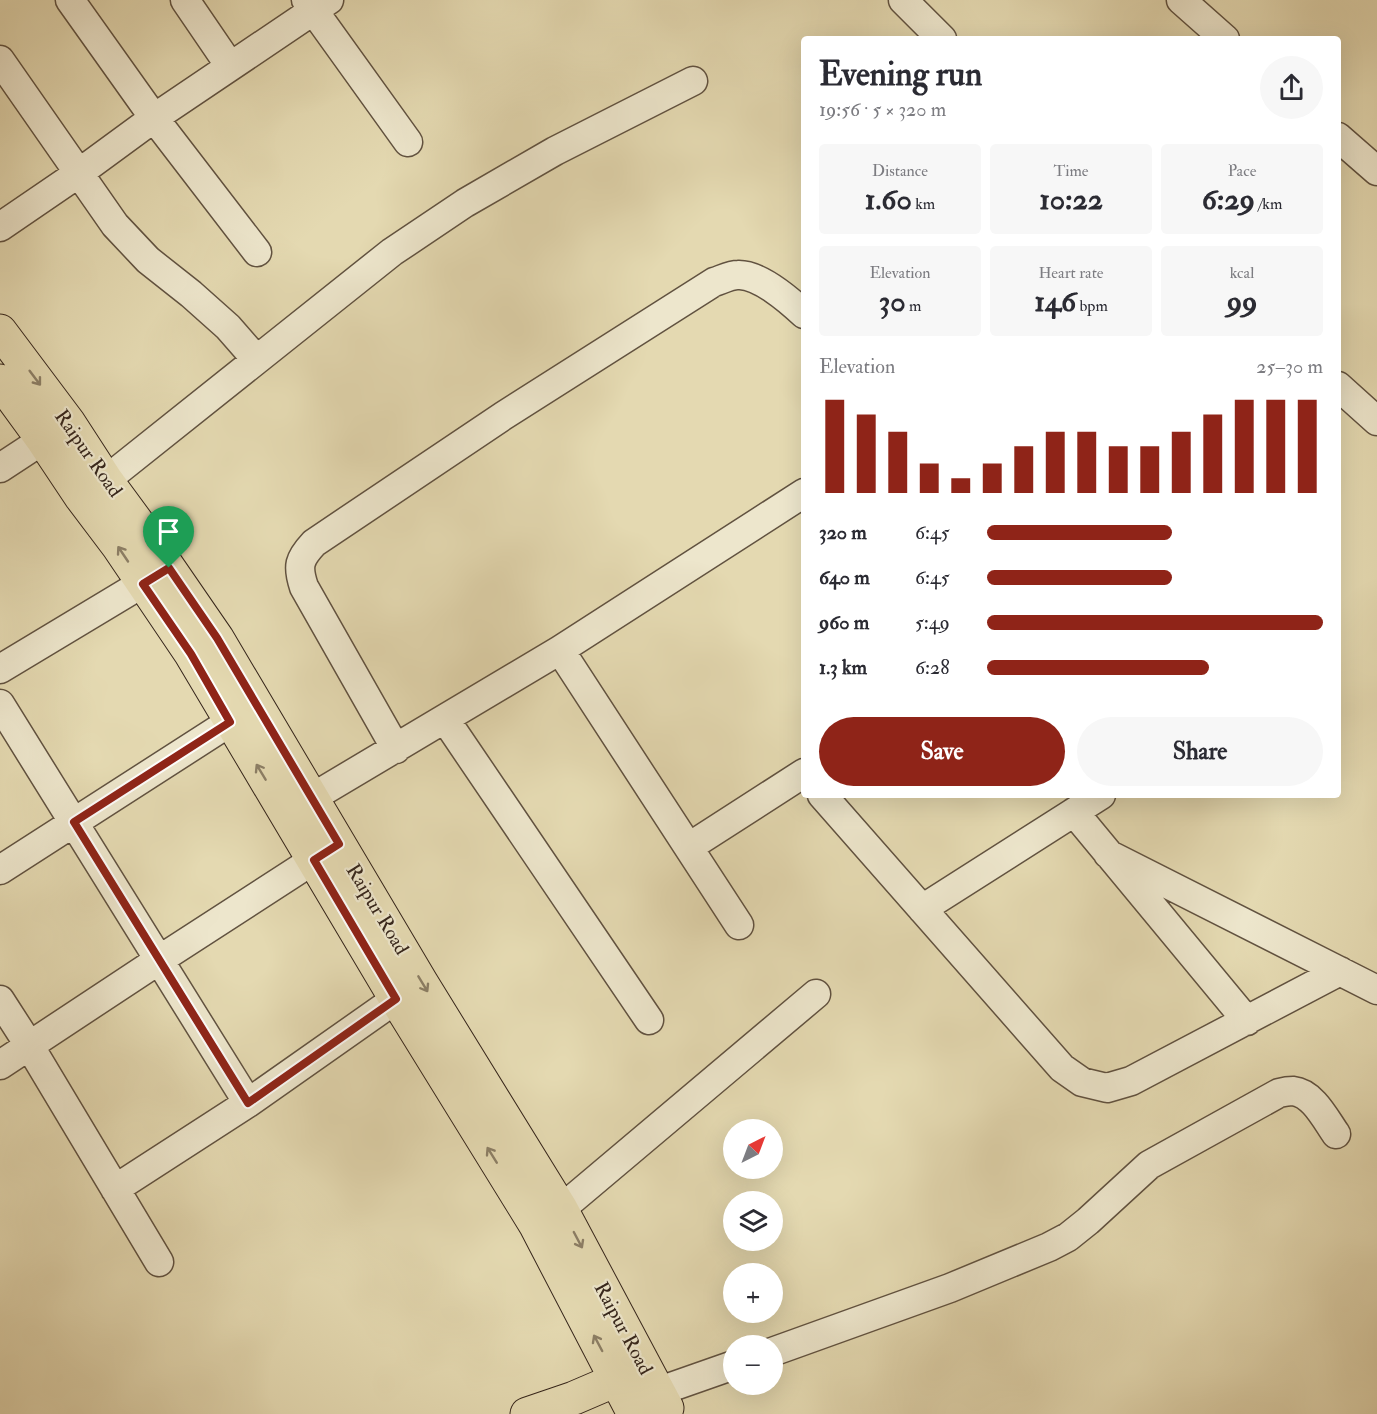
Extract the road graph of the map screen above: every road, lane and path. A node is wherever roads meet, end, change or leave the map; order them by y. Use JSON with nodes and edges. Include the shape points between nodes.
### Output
{"nodes":[{"id":1,"x":70,"y":0,"type":"edge"},
{"id":2,"x":185,"y":0,"type":"edge"},
{"id":3,"x":903,"y":0,"type":"edge"},
{"id":4,"x":1180,"y":0,"type":"edge"},
{"id":5,"x":316,"y":4,"type":"edge"},
{"id":6,"x":939,"y":36,"type":"edge"},
{"id":7,"x":1222,"y":36,"type":"edge"},
{"id":8,"x":0,"y":60,"type":"edge"},
{"id":9,"x":230,"y":66,"type":"junction"},
{"id":10,"x":693,"y":81,"type":"dead end"},
{"id":11,"x":154,"y":118,"type":"junction"},
{"id":12,"x":1341,"y":140,"type":"edge"},
{"id":13,"x":408,"y":142,"type":"dead end"},
{"id":14,"x":1377,"y":171,"type":"edge"},
{"id":15,"x":79,"y":173,"type":"junction"},
{"id":16,"x":0,"y":227,"type":"edge"},
{"id":17,"x":257,"y":252,"type":"dead end"},
{"id":18,"x":801,"y":311,"type":"edge"},
{"id":19,"x":0,"y":331,"type":"edge"},
{"id":20,"x":256,"y":359,"type":"junction"},
{"id":21,"x":0,"y":381,"type":"edge"},
{"id":22,"x":1341,"y":388,"type":"edge"},
{"id":23,"x":1375,"y":416,"type":"edge"},
{"id":24,"x":56,"y":431,"type":"junction"},
{"id":25,"x":0,"y":468,"type":"edge"},
{"id":26,"x":106,"y":480,"type":"junction"},
{"id":27,"x":801,"y":495,"type":"edge"},
{"id":28,"x":156,"y":576,"type":"junction"},
{"id":29,"x":560,"y":650,"type":"junction"},
{"id":30,"x":0,"y":669,"type":"edge"},
{"id":31,"x":0,"y":704,"type":"edge"},
{"id":32,"x":445,"y":719,"type":"junction"},
{"id":33,"x":230,"y":722,"type":"junction"},
{"id":34,"x":396,"y":749,"type":"junction"},
{"id":35,"x":801,"y":776,"type":"edge"},
{"id":36,"x":825,"y":798,"type":"edge"},
{"id":37,"x":1096,"y":798,"type":"edge"},
{"id":38,"x":298,"y":806,"type":"junction"},
{"id":39,"x":1074,"y":812,"type":"junction"},
{"id":40,"x":74,"y":822,"type":"junction"},
{"id":41,"x":689,"y":847,"type":"junction"},
{"id":42,"x":327,"y":852,"type":"junction"},
{"id":43,"x":1108,"y":854,"type":"junction"},
{"id":44,"x":0,"y":870,"type":"edge"},
{"id":45,"x":922,"y":909,"type":"junction"},
{"id":46,"x":740,"y":925,"type":"dead end"},
{"id":47,"x":159,"y":960,"type":"junction"},
{"id":48,"x":1340,"y":971,"type":"junction"},
{"id":49,"x":1377,"y":990,"type":"edge"},
{"id":50,"x":816,"y":994,"type":"dead end"},
{"id":51,"x":0,"y":999,"type":"edge"},
{"id":52,"x":396,"y":999,"type":"junction"},
{"id":53,"x":649,"y":1020,"type":"dead end"},
{"id":54,"x":1247,"y":1021,"type":"junction"},
{"id":55,"x":29,"y":1045,"type":"junction"},
{"id":56,"x":0,"y":1065,"type":"edge"},
{"id":57,"x":248,"y":1103,"type":"junction"},
{"id":58,"x":1336,"y":1134,"type":"dead end"},
{"id":59,"x":523,"y":1175,"type":"junction"},
{"id":60,"x":115,"y":1189,"type":"junction"},
{"id":61,"x":561,"y":1209,"type":"junction"},
{"id":62,"x":159,"y":1262,"type":"dead end"},
{"id":63,"x":783,"y":1348,"type":"edge"},
{"id":64,"x":723,"y":1369,"type":"edge"},
{"id":65,"x":651,"y":1396,"type":"edge"},
{"id":66,"x":578,"y":1406,"type":"edge"},
{"id":67,"x":527,"y":1414,"type":"edge"},
{"id":68,"x":634,"y":1414,"type":"edge"}],
"edges":[{"from":1,"to":11,"type":"street"},
{"from":2,"to":9,"type":"street"},
{"from":3,"to":6,"type":"street"},
{"from":4,"to":7,"type":"street"},
{"from":5,"to":9,"type":"street"},
{"from":5,"to":13,"type":"street"},
{"from":8,"to":15,"type":"street"},
{"from":9,"to":11,"type":"street"},
{"from":10,"to":20,"type":"street","via":[[555,151],[465,203],[392,252]]},
{"from":11,"to":15,"type":"street"},
{"from":11,"to":17,"type":"street"},
{"from":12,"to":14,"type":"street"},
{"from":15,"to":16,"type":"street"},
{"from":15,"to":20,"type":"street","via":[[115,225],[148,260],[228,327]]},
{"from":18,"to":34,"type":"street","via":[[762,282],[739,275],[714,282],[503,416],[314,543],[302,556],[299,572],[304,587]]},
{"from":19,"to":24,"type":"main road","name":"Raipur Road","one_way":true},
{"from":20,"to":26,"type":"street"},
{"from":21,"to":24,"type":"main road","name":"Raipur Road"},
{"from":22,"to":23,"type":"street"},
{"from":24,"to":25,"type":"street"},
{"from":24,"to":26,"type":"main road","name":"Raipur Road"},
{"from":28,"to":24,"type":"main road","name":"Raipur Road","one_way":true,"via":[[81,497]]},
{"from":26,"to":28,"type":"main road","name":"Raipur Road"},
{"from":27,"to":29,"type":"street"},
{"from":28,"to":30,"type":"street"},
{"from":28,"to":33,"type":"main road","name":"Raipur Road","via":[[191,654]]},
{"from":28,"to":38,"type":"main road","name":"Raipur Road","via":[[217,638]]},
{"from":29,"to":32,"type":"street"},
{"from":29,"to":41,"type":"street"},
{"from":31,"to":40,"type":"street"},
{"from":32,"to":34,"type":"street"},
{"from":32,"to":53,"type":"street"},
{"from":38,"to":33,"type":"main road","name":"Raipur Road","one_way":true},
{"from":33,"to":40,"type":"street"},
{"from":34,"to":38,"type":"street"},
{"from":35,"to":41,"type":"street"},
{"from":36,"to":45,"type":"street"},
{"from":37,"to":39,"type":"street"},
{"from":38,"to":42,"type":"main road","name":"Raipur Road"},
{"from":39,"to":43,"type":"street"},
{"from":39,"to":45,"type":"street"},
{"from":40,"to":44,"type":"street"},
{"from":40,"to":47,"type":"street"},
{"from":41,"to":46,"type":"street"},
{"from":42,"to":47,"type":"street"},
{"from":42,"to":52,"type":"main road","name":"Raipur Road"},
{"from":42,"to":59,"type":"main road","name":"Raipur Road","one_way":true,"via":[[421,982]]},
{"from":43,"to":48,"type":"street"},
{"from":43,"to":54,"type":"street"},
{"from":45,"to":54,"type":"street","via":[[1062,1068],[1082,1082],[1107,1088],[1131,1081]]},
{"from":47,"to":55,"type":"street"},
{"from":47,"to":57,"type":"street"},
{"from":48,"to":49,"type":"street"},
{"from":48,"to":54,"type":"street"},
{"from":50,"to":61,"type":"street"},
{"from":51,"to":55,"type":"street"},
{"from":52,"to":57,"type":"street"},
{"from":59,"to":52,"type":"main road","name":"Raipur Road","one_way":true},
{"from":55,"to":56,"type":"street"},
{"from":55,"to":60,"type":"street"},
{"from":57,"to":60,"type":"street"},
{"from":58,"to":63,"type":"street","via":[[1305,1095],[1293,1091],[1279,1093],[1149,1165],[1088,1221],[1049,1247],[950,1288]]},
{"from":59,"to":61,"type":"main road","name":"Raipur Road"},
{"from":65,"to":59,"type":"main road","name":"Raipur Road","one_way":true,"via":[[535,1224]]},
{"from":60,"to":62,"type":"street"},
{"from":61,"to":65,"type":"main road","name":"Raipur Road","one_way":true},
{"from":64,"to":65,"type":"street"},
{"from":65,"to":66,"type":"main road"},
{"from":65,"to":68,"type":"main road","name":"Raipur Road"},
{"from":66,"to":67,"type":"main road"}]}
